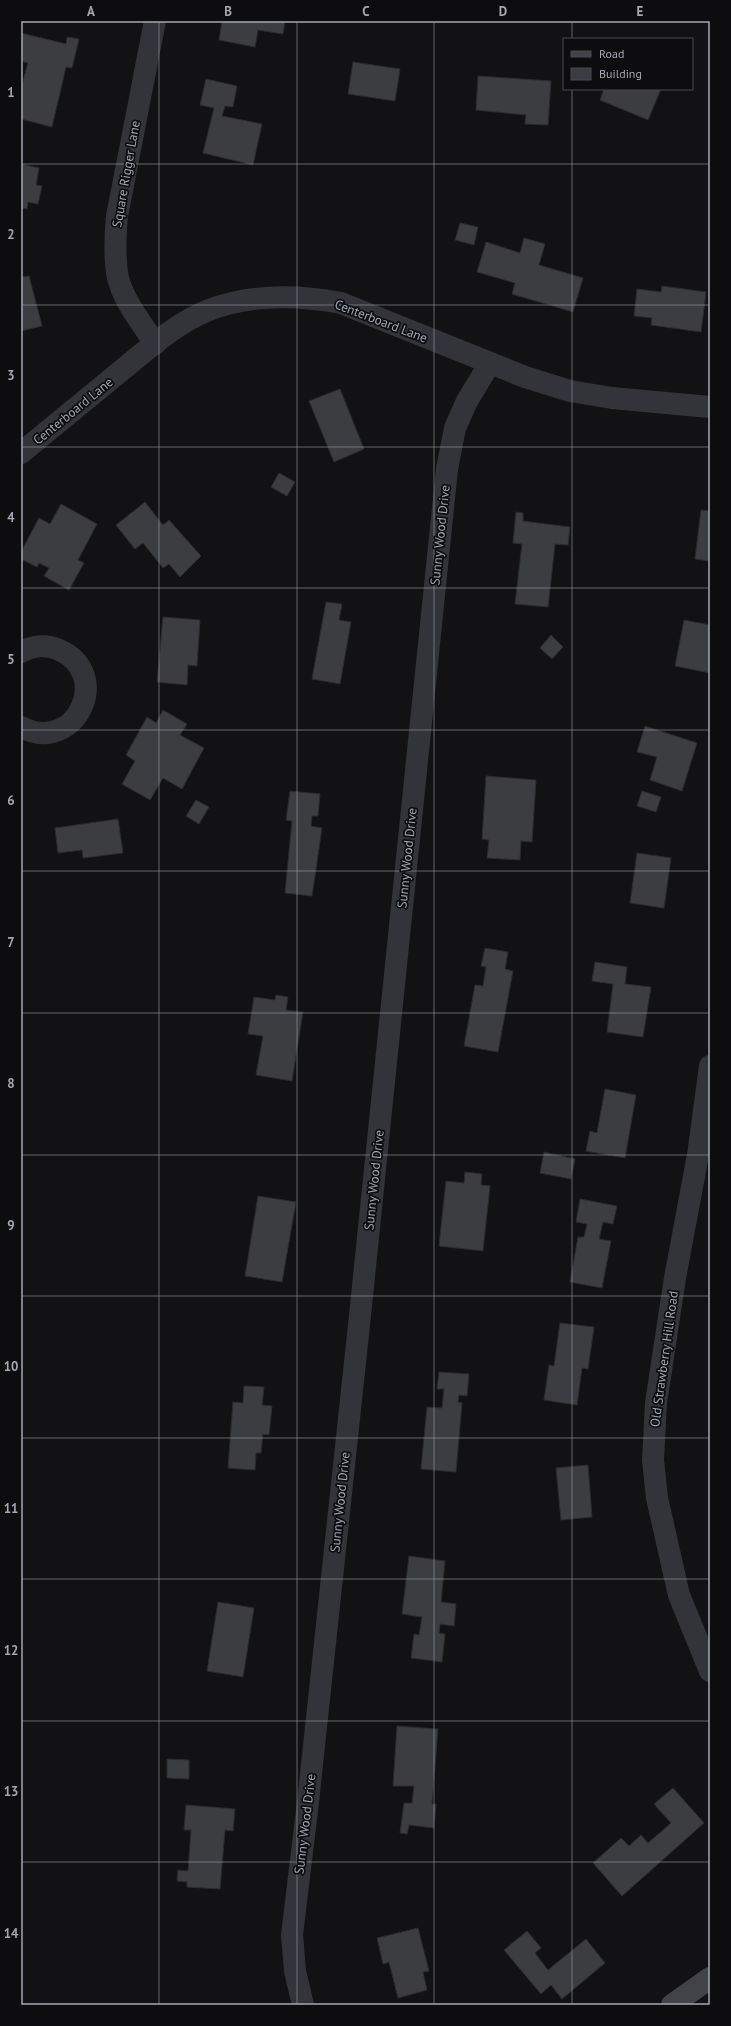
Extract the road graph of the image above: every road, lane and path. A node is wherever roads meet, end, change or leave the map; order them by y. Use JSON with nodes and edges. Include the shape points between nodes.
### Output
{"nodes":[{"id":1,"x":155,"y":21,"type":"edge"},
{"id":2,"x":155,"y":344,"type":"junction"},
{"id":3,"x":490,"y":363,"type":"junction"},
{"id":4,"x":710,"y":408,"type":"edge"},
{"id":5,"x":21,"y":453,"type":"edge"},
{"id":6,"x":21,"y":652,"type":"edge"},
{"id":7,"x":21,"y":727,"type":"edge"},
{"id":8,"x":710,"y":1066,"type":"edge"},
{"id":9,"x":710,"y":1671,"type":"edge"},
{"id":10,"x":710,"y":1978,"type":"edge"},
{"id":11,"x":302,"y":2005,"type":"edge"},
{"id":12,"x":672,"y":2005,"type":"edge"}],
"edges":[{"from":1,"to":2,"type":"street","name":"Square Rigger Lane","via":[[117,216],[116,236],[118,279],[126,298]]},
{"from":2,"to":3,"type":"street","name":"Centerboard Lane","via":[[174,329],[209,310],[243,301],[310,297],[341,303]]},
{"from":2,"to":5,"type":"street","name":"Centerboard Lane"},
{"from":3,"to":4,"type":"street","name":"Centerboard Lane","via":[[570,391]]},
{"from":3,"to":11,"type":"street","name":"Sunny Wood Drive","via":[[467,401],[455,428],[447,469],[359,1325],[292,1935],[295,1971]]},
{"from":6,"to":7,"type":"street","via":[[44,646],[64,652],[79,666],[86,685],[83,705],[75,718],[63,728],[44,733]]},
{"from":8,"to":9,"type":"street","name":"Old Strawberry Hill Road","via":[[698,1155],[656,1403],[653,1460],[656,1498],[679,1595]]},
{"from":10,"to":12,"type":"main road"}]}
